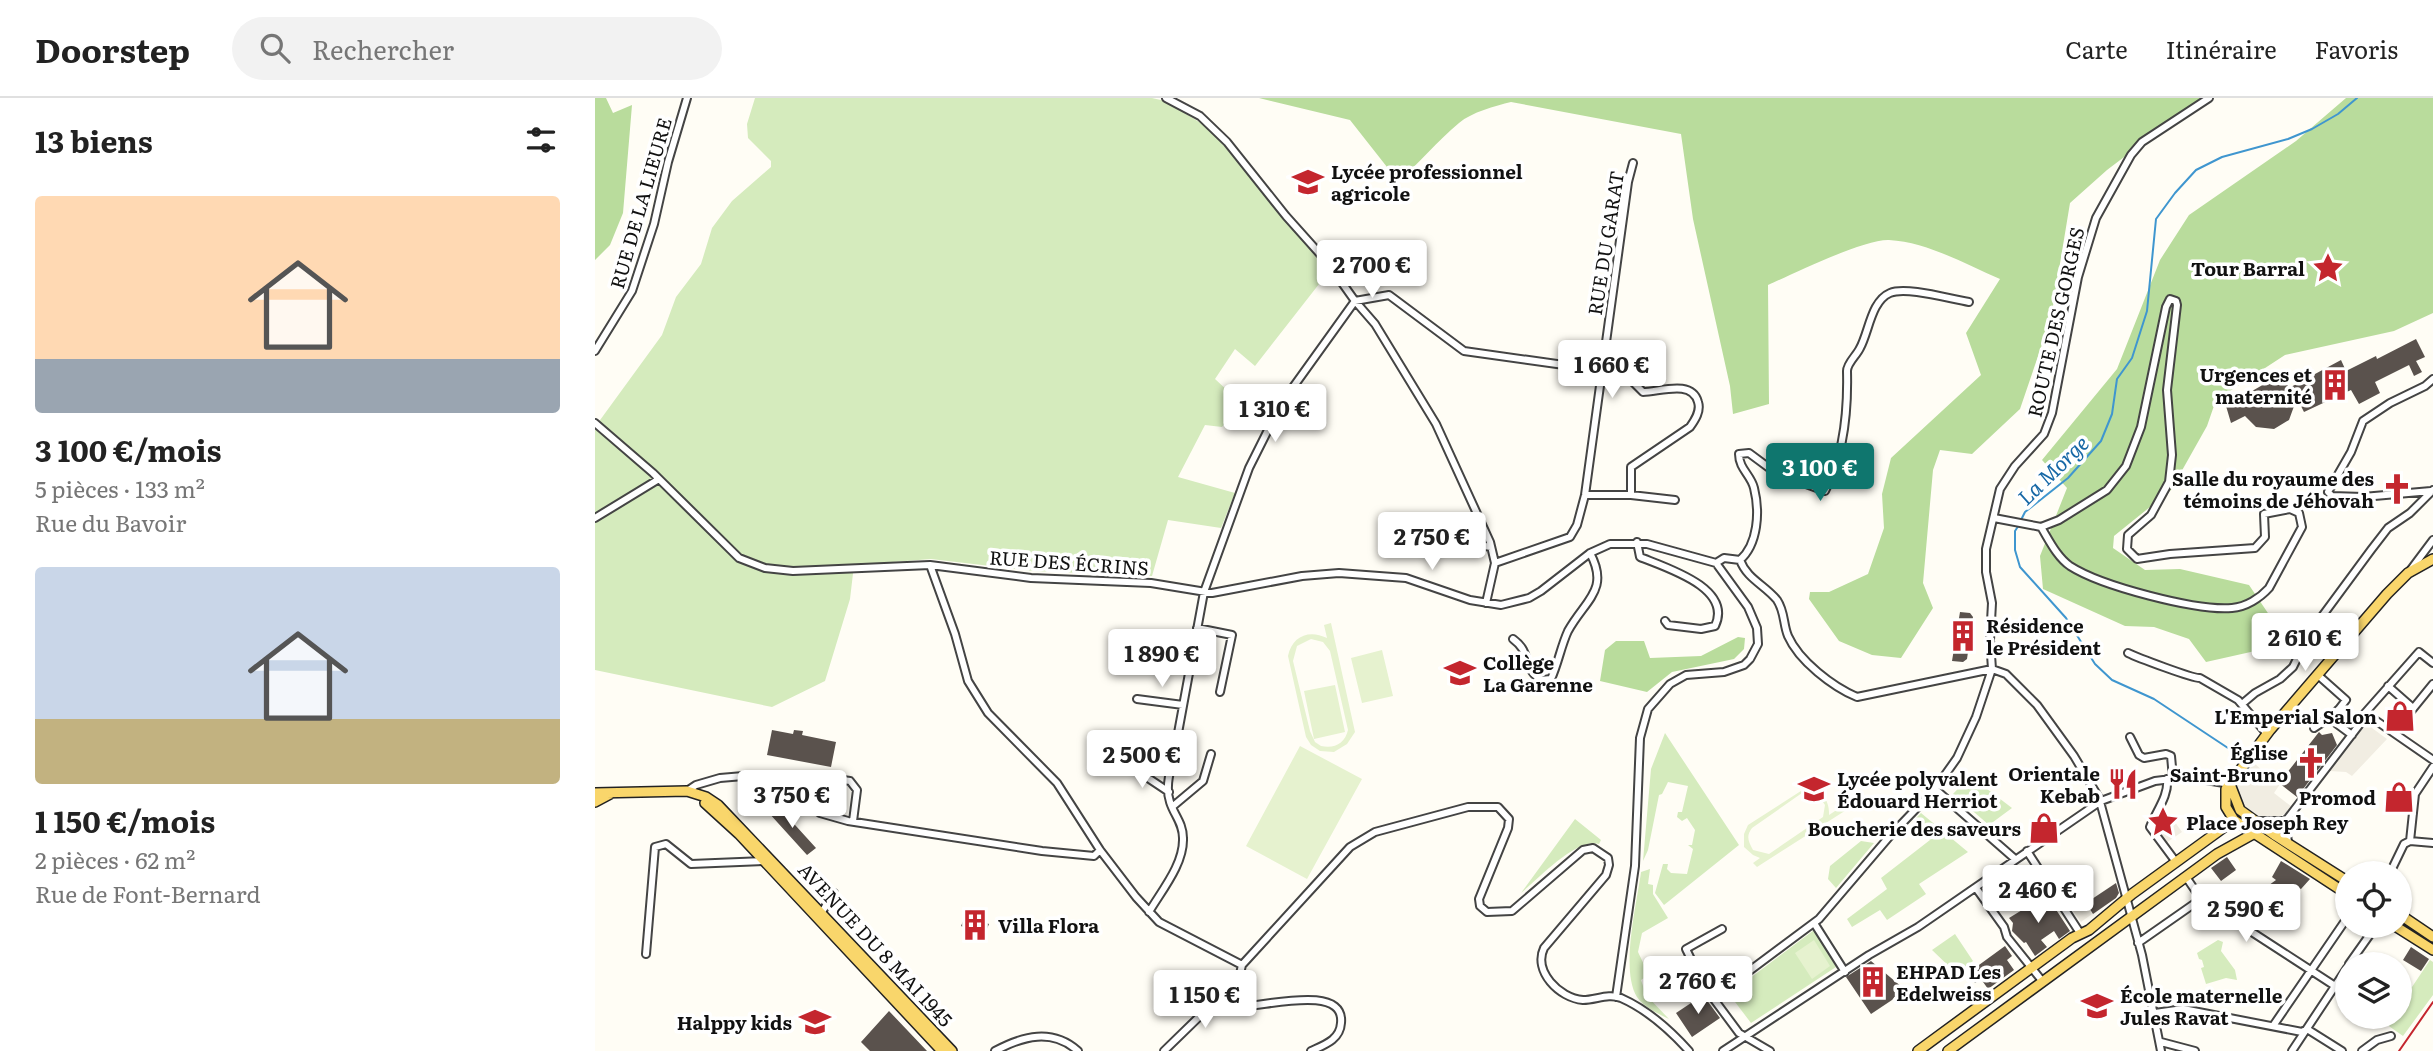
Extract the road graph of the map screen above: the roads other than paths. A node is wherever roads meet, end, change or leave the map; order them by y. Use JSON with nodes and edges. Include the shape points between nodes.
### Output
{"nodes":[{"id":1,"x":687,"y":98,"type":"edge"},
{"id":2,"x":1166,"y":98,"type":"edge"},
{"id":3,"x":2209,"y":98,"type":"edge"},
{"id":4,"x":1633,"y":163,"type":"dead end"},
{"id":5,"x":1355,"y":301,"type":"junction"},
{"id":6,"x":1969,"y":302,"type":"dead end"},
{"id":7,"x":595,"y":351,"type":"edge"},
{"id":8,"x":1604,"y":362,"type":"junction"},
{"id":9,"x":2433,"y":379,"type":"edge"},
{"id":10,"x":595,"y":423,"type":"edge"},
{"id":11,"x":659,"y":479,"type":"junction"},
{"id":12,"x":2432,"y":491,"type":"edge"},
{"id":13,"x":1585,"y":495,"type":"junction"},
{"id":14,"x":1630,"y":495,"type":"junction"},
{"id":15,"x":1675,"y":500,"type":"dead end"},
{"id":16,"x":595,"y":518,"type":"edge"},
{"id":17,"x":1994,"y":518,"type":"junction"},
{"id":18,"x":2038,"y":526,"type":"junction"},
{"id":19,"x":1410,"y":534,"type":"dead end"},
{"id":20,"x":2433,"y":540,"type":"edge"},
{"id":21,"x":1637,"y":542,"type":"junction"},
{"id":22,"x":1491,"y":547,"type":"junction"},
{"id":23,"x":1590,"y":553,"type":"junction"},
{"id":24,"x":2433,"y":559,"type":"edge"},
{"id":25,"x":1740,"y":561,"type":"junction"},
{"id":26,"x":1495,"y":563,"type":"junction"},
{"id":27,"x":1716,"y":563,"type":"junction"},
{"id":28,"x":930,"y":565,"type":"junction"},
{"id":29,"x":2408,"y":573,"type":"junction"},
{"id":30,"x":1205,"y":592,"type":"junction"},
{"id":31,"x":1486,"y":603,"type":"junction"},
{"id":32,"x":1665,"y":621,"type":"dead end"},
{"id":33,"x":1197,"y":628,"type":"junction"},
{"id":34,"x":1513,"y":639,"type":"dead end"},
{"id":35,"x":2128,"y":653,"type":"dead end"},
{"id":36,"x":2433,"y":663,"type":"edge"},
{"id":37,"x":1992,"y":669,"type":"junction"},
{"id":38,"x":2319,"y":676,"type":"junction"},
{"id":39,"x":2433,"y":684,"type":"edge"},
{"id":40,"x":2391,"y":687,"type":"junction"},
{"id":41,"x":1220,"y":692,"type":"dead end"},
{"id":42,"x":1137,"y":699,"type":"dead end"},
{"id":43,"x":2242,"y":704,"type":"junction"},
{"id":44,"x":1183,"y":705,"type":"junction"},
{"id":45,"x":2413,"y":706,"type":"junction"},
{"id":46,"x":2339,"y":709,"type":"junction"},
{"id":47,"x":2365,"y":713,"type":"junction"},
{"id":48,"x":2329,"y":718,"type":"junction"},
{"id":49,"x":2360,"y":724,"type":"junction"},
{"id":50,"x":2314,"y":728,"type":"dead end"},
{"id":51,"x":2394,"y":732,"type":"junction"},
{"id":52,"x":2267,"y":734,"type":"junction"},
{"id":53,"x":2352,"y":735,"type":"junction"},
{"id":54,"x":2130,"y":737,"type":"dead end"},
{"id":55,"x":1211,"y":754,"type":"dead end"},
{"id":56,"x":2433,"y":760,"type":"edge"},
{"id":57,"x":1130,"y":766,"type":"dead end"},
{"id":58,"x":2433,"y":767,"type":"edge"},
{"id":59,"x":2170,"y":779,"type":"junction"},
{"id":60,"x":843,"y":780,"type":"dead end"},
{"id":61,"x":2230,"y":784,"type":"junction"},
{"id":62,"x":1935,"y":789,"type":"junction"},
{"id":63,"x":675,"y":790,"type":"junction"},
{"id":64,"x":687,"y":791,"type":"junction"},
{"id":65,"x":1169,"y":792,"type":"junction"},
{"id":66,"x":595,"y":793,"type":"edge"},
{"id":67,"x":611,"y":793,"type":"junction"},
{"id":68,"x":2101,"y":801,"type":"junction"},
{"id":69,"x":595,"y":802,"type":"edge"},
{"id":70,"x":1173,"y":807,"type":"junction"},
{"id":71,"x":2240,"y":810,"type":"junction"},
{"id":72,"x":853,"y":821,"type":"junction"},
{"id":73,"x":2253,"y":821,"type":"junction"},
{"id":74,"x":2286,"y":821,"type":"junction"},
{"id":75,"x":2242,"y":827,"type":"junction"},
{"id":76,"x":2264,"y":828,"type":"junction"},
{"id":77,"x":2410,"y":841,"type":"junction"},
{"id":78,"x":2433,"y":843,"type":"edge"},
{"id":79,"x":2288,"y":844,"type":"junction"},
{"id":80,"x":1100,"y":850,"type":"junction"},
{"id":81,"x":2027,"y":851,"type":"junction"},
{"id":82,"x":2217,"y":854,"type":"junction"},
{"id":83,"x":2015,"y":859,"type":"junction"},
{"id":84,"x":768,"y":860,"type":"junction"},
{"id":85,"x":2396,"y":861,"type":"edge"},
{"id":86,"x":2176,"y":862,"type":"junction"},
{"id":87,"x":2085,"y":872,"type":"dead end"},
{"id":88,"x":2335,"y":873,"type":"edge"},
{"id":89,"x":2186,"y":877,"type":"junction"},
{"id":90,"x":2333,"y":886,"type":"edge"},
{"id":91,"x":1976,"y":888,"type":"junction"},
{"id":92,"x":834,"y":893,"type":"dead end"},
{"id":93,"x":2055,"y":893,"type":"junction"},
{"id":94,"x":2201,"y":899,"type":"junction"},
{"id":95,"x":2126,"y":900,"type":"junction"},
{"id":96,"x":2114,"y":911,"type":"junction"},
{"id":97,"x":1149,"y":912,"type":"junction"},
{"id":98,"x":819,"y":916,"type":"junction"},
{"id":99,"x":2130,"y":919,"type":"junction"},
{"id":100,"x":1814,"y":923,"type":"junction"},
{"id":101,"x":2412,"y":923,"type":"edge"},
{"id":102,"x":2119,"y":927,"type":"junction"},
{"id":103,"x":1722,"y":929,"type":"dead end"},
{"id":104,"x":2080,"y":933,"type":"junction"},
{"id":105,"x":2335,"y":935,"type":"edge"},
{"id":106,"x":2412,"y":937,"type":"edge"},
{"id":107,"x":2433,"y":937,"type":"edge"},
{"id":108,"x":2138,"y":943,"type":"junction"},
{"id":109,"x":2433,"y":950,"type":"edge"},
{"id":110,"x":646,"y":954,"type":"dead end"},
{"id":111,"x":1242,"y":965,"type":"junction"},
{"id":112,"x":2033,"y":967,"type":"junction"},
{"id":113,"x":2311,"y":970,"type":"junction"},
{"id":114,"x":1845,"y":972,"type":"junction"},
{"id":115,"x":2043,"y":982,"type":"junction"},
{"id":116,"x":2335,"y":986,"type":"joint"},
{"id":117,"x":1236,"y":991,"type":"junction"},
{"id":118,"x":1616,"y":997,"type":"junction"},
{"id":119,"x":1713,"y":998,"type":"junction"},
{"id":120,"x":2155,"y":1013,"type":"junction"},
{"id":121,"x":2273,"y":1026,"type":"junction"},
{"id":122,"x":2307,"y":1029,"type":"junction"},
{"id":123,"x":1746,"y":1036,"type":"junction"},
{"id":124,"x":2391,"y":1036,"type":"dead end"},
{"id":125,"x":2161,"y":1042,"type":"junction"},
{"id":126,"x":1924,"y":1048,"type":"edge"},
{"id":127,"x":942,"y":1051,"type":"edge"},
{"id":128,"x":952,"y":1051,"type":"edge"},
{"id":129,"x":995,"y":1051,"type":"edge"},
{"id":130,"x":1078,"y":1051,"type":"edge"},
{"id":131,"x":1164,"y":1051,"type":"edge"},
{"id":132,"x":1311,"y":1051,"type":"edge"},
{"id":133,"x":1689,"y":1051,"type":"edge"},
{"id":134,"x":1723,"y":1051,"type":"edge"},
{"id":135,"x":1770,"y":1051,"type":"edge"},
{"id":136,"x":1936,"y":1051,"type":"edge"},
{"id":137,"x":1948,"y":1051,"type":"edge"},
{"id":138,"x":2161,"y":1051,"type":"edge"},
{"id":139,"x":2195,"y":1051,"type":"edge"},
{"id":140,"x":2292,"y":1051,"type":"edge"},
{"id":141,"x":2342,"y":1051,"type":"edge"},
{"id":142,"x":2362,"y":1051,"type":"edge"}],
"edges":[{"from":1,"to":7,"type":"street","name":"RUE DE LA LIEURE","via":[[632,291]]},
{"from":2,"to":5,"type":"street","via":[[1201,116],[1216,130],[1328,262]]},
{"from":3,"to":17,"type":"street","name":"ROUTE DES GORGES","via":[[2142,142],[2096,218],[2078,277],[2052,413],[2044,434],[2000,489]]},
{"from":4,"to":8,"type":"street","name":"RUE DU GARAT"},
{"from":5,"to":8,"type":"street","via":[[1389,295],[1464,351],[1564,365]]},
{"from":5,"to":22,"type":"street","via":[[1375,324],[1436,424]]},
{"from":5,"to":30,"type":"street","via":[[1270,423]]},
{"from":6,"to":25,"type":"street","via":[[1905,290],[1881,299],[1848,367],[1838,458],[1825,491],[1776,473],[1749,453],[1739,454],[1740,466],[1754,488],[1756,516],[1753,544]]},
{"from":8,"to":13,"type":"street","name":"RUE DU GARAT"},
{"from":8,"to":14,"type":"street","via":[[1619,368],[1643,392],[1683,388],[1698,401],[1690,427],[1632,467]]},
{"from":9,"to":12,"type":"street","via":[[2363,421],[2328,492],[2363,497]]},
{"from":10,"to":11,"type":"street","name":"RUE DES ÉCRINS"},
{"from":11,"to":16,"type":"street"},
{"from":11,"to":28,"type":"street","name":"RUE DES ÉCRINS","via":[[739,558],[765,568],[793,571]]},
{"from":12,"to":43,"type":"street","via":[[2388,528],[2309,634],[2293,667]]},
{"from":13,"to":14,"type":"street"},
{"from":13,"to":26,"type":"street","name":"RUE DU GARAT","via":[[1570,537]]},
{"from":14,"to":15,"type":"street"},
{"from":17,"to":18,"type":"street"},
{"from":17,"to":37,"type":"street","name":"ROUTE DES GORGES","via":[[1986,549]]},
{"from":18,"to":18,"type":"street","via":[[2069,565],[2117,587],[2214,608],[2246,605],[2269,588],[2302,527],[2299,513],[2290,509],[2264,513],[2265,537],[2255,548],[2137,559],[2127,549],[2128,535],[2151,515],[2169,482],[2172,455],[2167,390],[2174,299],[2166,307],[2141,427],[2126,466],[2107,490],[2059,520]]},
{"from":19,"to":22,"type":"street"},
{"from":20,"to":29,"type":"street"},
{"from":21,"to":23,"type":"street","via":[[1610,544]]},
{"from":21,"to":27,"type":"street"},
{"from":21,"to":32,"type":"street","via":[[1640,557],[1708,590],[1720,615],[1715,626],[1701,629]]},
{"from":22,"to":26,"type":"street"},
{"from":23,"to":31,"type":"street","via":[[1529,598],[1501,605]]},
{"from":23,"to":34,"type":"street","via":[[1598,565],[1598,587],[1568,632],[1551,679],[1540,680],[1531,673],[1522,646]]},
{"from":24,"to":29,"type":"main road"},
{"from":25,"to":27,"type":"street","via":[[1724,558]]},
{"from":25,"to":37,"type":"street","via":[[1744,571],[1776,598],[1788,636],[1805,659],[1840,690],[1857,697]]},
{"from":26,"to":31,"type":"street"},
{"from":27,"to":118,"type":"street","via":[[1748,607],[1758,645],[1744,664],[1724,672],[1686,676],[1670,684],[1648,709],[1640,738],[1635,866]]},
{"from":28,"to":30,"type":"street","name":"RUE DES ÉCRINS","via":[[1031,578],[1151,583]]},
{"from":28,"to":80,"type":"street","via":[[968,681],[988,713],[1057,783]]},
{"from":29,"to":38,"type":"main road"},
{"from":30,"to":31,"type":"street","name":"RUE DES ÉCRINS","via":[[1332,573],[1406,578]]},
{"from":30,"to":33,"type":"street"},
{"from":33,"to":41,"type":"street","via":[[1232,635]]},
{"from":33,"to":44,"type":"street"},
{"from":35,"to":43,"type":"street","via":[[2200,678]]},
{"from":36,"to":40,"type":"street","via":[[2420,655]]},
{"from":37,"to":62,"type":"street","via":[[1966,739]]},
{"from":37,"to":68,"type":"street","via":[[2006,674],[2037,705]]},
{"from":38,"to":46,"type":"street","via":[[2346,700]]},
{"from":38,"to":52,"type":"main road"},
{"from":39,"to":45,"type":"street"},
{"from":40,"to":45,"type":"street"},
{"from":40,"to":47,"type":"street"},
{"from":42,"to":44,"type":"street"},
{"from":43,"to":52,"type":"street"},
{"from":44,"to":65,"type":"street"},
{"from":45,"to":51,"type":"street"},
{"from":46,"to":48,"type":"street"},
{"from":46,"to":49,"type":"street"},
{"from":47,"to":49,"type":"street"},
{"from":47,"to":51,"type":"street"},
{"from":48,"to":50,"type":"street"},
{"from":48,"to":53,"type":"street"},
{"from":49,"to":53,"type":"street"},
{"from":51,"to":56,"type":"street"},
{"from":52,"to":61,"type":"main road"},
{"from":53,"to":74,"type":"street"},
{"from":54,"to":59,"type":"street","via":[[2144,758],[2171,756]]},
{"from":55,"to":70,"type":"street","via":[[1203,781]]},
{"from":57,"to":65,"type":"street"},
{"from":58,"to":77,"type":"street","via":[[2415,794]]},
{"from":59,"to":61,"type":"street","via":[[2188,776]]},
{"from":59,"to":68,"type":"street"},
{"from":59,"to":86,"type":"street","via":[[2151,828]]},
{"from":60,"to":72,"type":"street","via":[[857,790]]},
{"from":61,"to":71,"type":"main road"},
{"from":61,"to":75,"type":"main road","via":[[2226,807]]},
{"from":62,"to":83,"type":"street"},
{"from":62,"to":100,"type":"street"},
{"from":63,"to":64,"type":"main road","name":"AVENUE DU 8 MAI 1945"},
{"from":63,"to":67,"type":"main road","name":"AVENUE DU 8 MAI 1945"},
{"from":63,"to":84,"type":"main road","name":"AVENUE DU 8 MAI 1945","via":[[714,810]]},
{"from":64,"to":72,"type":"street","via":[[720,778],[755,775],[787,789],[820,813]]},
{"from":64,"to":84,"type":"main road","name":"AVENUE DU 8 MAI 1945","via":[[719,805]]},
{"from":65,"to":70,"type":"street"},
{"from":66,"to":67,"type":"main road","name":"AVENUE DU 8 MAI 1945"},
{"from":67,"to":69,"type":"main road"},
{"from":68,"to":81,"type":"street"},
{"from":68,"to":95,"type":"street"},
{"from":70,"to":97,"type":"street","via":[[1183,831],[1181,855]]},
{"from":71,"to":73,"type":"main road"},
{"from":71,"to":75,"type":"main road"},
{"from":72,"to":80,"type":"street","via":[[1042,851],[1094,856]]},
{"from":73,"to":74,"type":"street"},
{"from":73,"to":75,"type":"main road"},
{"from":73,"to":76,"type":"main road"},
{"from":74,"to":76,"type":"street"},
{"from":74,"to":79,"type":"street"},
{"from":75,"to":76,"type":"street"},
{"from":75,"to":82,"type":"main road"},
{"from":75,"to":82,"type":"main road"},
{"from":75,"to":86,"type":"main road"},
{"from":75,"to":90,"type":"main road"},
{"from":76,"to":79,"type":"main road"},
{"from":77,"to":78,"type":"street"},
{"from":77,"to":85,"type":"street"},
{"from":79,"to":88,"type":"main road"},
{"from":80,"to":97,"type":"street"},
{"from":81,"to":83,"type":"street"},
{"from":81,"to":93,"type":"street"},
{"from":82,"to":89,"type":"main road"},
{"from":83,"to":91,"type":"street"},
{"from":84,"to":98,"type":"main road","name":"AVENUE DU 8 MAI 1945"},
{"from":84,"to":110,"type":"street","via":[[691,864],[666,845],[655,847]]},
{"from":86,"to":95,"type":"main road"},
{"from":87,"to":93,"type":"street"},
{"from":89,"to":94,"type":"street"},
{"from":89,"to":99,"type":"main road"},
{"from":91,"to":112,"type":"street"},
{"from":91,"to":114,"type":"street"},
{"from":92,"to":98,"type":"street"},
{"from":93,"to":104,"type":"street"},
{"from":94,"to":108,"type":"street"},
{"from":94,"to":113,"type":"street"},
{"from":95,"to":96,"type":"main road"},
{"from":95,"to":99,"type":"street"},
{"from":96,"to":102,"type":"main road","via":[[2122,915]]},
{"from":96,"to":104,"type":"main road"},
{"from":97,"to":111,"type":"street","via":[[1159,922]]},
{"from":98,"to":127,"type":"main road","name":"AVENUE DU 8 MAI 1945"},
{"from":98,"to":128,"type":"main road","name":"AVENUE DU 8 MAI 1945"},
{"from":99,"to":102,"type":"main road"},
{"from":99,"to":108,"type":"street"},
{"from":100,"to":114,"type":"street"},
{"from":100,"to":119,"type":"street"},
{"from":101,"to":107,"type":"main road"},
{"from":102,"to":115,"type":"main road"},
{"from":103,"to":119,"type":"street","via":[[1686,949]]},
{"from":104,"to":112,"type":"main road"},
{"from":105,"to":113,"type":"street"},
{"from":106,"to":109,"type":"main road"},
{"from":108,"to":120,"type":"street"},
{"from":111,"to":117,"type":"street"},
{"from":111,"to":118,"type":"street","via":[[1320,877],[1359,841],[1375,832],[1468,807],[1498,807],[1507,814],[1508,828],[1480,906],[1487,912],[1512,911],[1583,850],[1601,851],[1608,858],[1606,875],[1544,948],[1540,962],[1546,977],[1572,996],[1583,1000]]},
{"from":112,"to":115,"type":"street"},
{"from":112,"to":126,"type":"main road"},
{"from":113,"to":116,"type":"street"},
{"from":113,"to":121,"type":"street"},
{"from":114,"to":123,"type":"street"},
{"from":115,"to":137,"type":"main road"},
{"from":116,"to":122,"type":"street"},
{"from":117,"to":131,"type":"street","via":[[1202,1014]]},
{"from":117,"to":132,"type":"street","via":[[1238,1002],[1245,1006],[1320,999],[1331,1003],[1342,1019],[1340,1030],[1331,1042]]},
{"from":118,"to":133,"type":"street","via":[[1671,1032]]},
{"from":119,"to":123,"type":"street"},
{"from":120,"to":121,"type":"street","via":[[2183,1009]]},
{"from":120,"to":125,"type":"street"},
{"from":121,"to":122,"type":"street"},
{"from":122,"to":140,"type":"street"},
{"from":122,"to":141,"type":"street"},
{"from":123,"to":134,"type":"street"},
{"from":123,"to":135,"type":"street"},
{"from":124,"to":142,"type":"street"},
{"from":125,"to":138,"type":"street"},
{"from":125,"to":139,"type":"street"},
{"from":126,"to":136,"type":"main road"},
{"from":129,"to":130,"type":"street","via":[[1041,1035]]}]}
